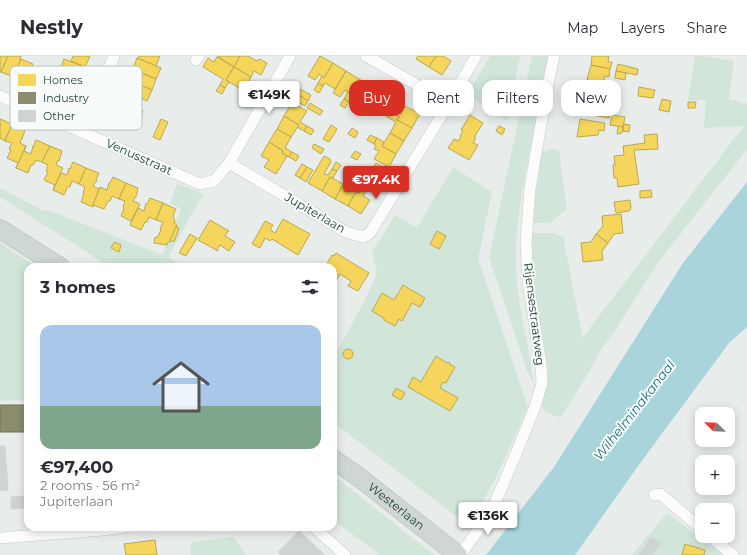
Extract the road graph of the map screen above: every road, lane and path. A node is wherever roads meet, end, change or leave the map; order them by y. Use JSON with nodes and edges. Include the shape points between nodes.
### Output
{"nodes":[{"id":1,"x":114,"y":56,"type":"edge"},
{"id":2,"x":290,"y":56,"type":"edge"},
{"id":3,"x":366,"y":56,"type":"edge"},
{"id":4,"x":476,"y":56,"type":"edge"},
{"id":5,"x":554,"y":56,"type":"edge"},
{"id":6,"x":110,"y":66,"type":"edge"},
{"id":7,"x":462,"y":80,"type":"edge"},
{"id":8,"x":413,"y":83,"type":"edge"},
{"id":9,"x":0,"y":96,"type":"edge"},
{"id":10,"x":10,"y":100,"type":"edge"},
{"id":11,"x":441,"y":116,"type":"edge"},
{"id":12,"x":77,"y":130,"type":"edge"},
{"id":13,"x":82,"y":132,"type":"joint"},
{"id":14,"x":229,"y":163,"type":"junction"},
{"id":15,"x":0,"y":229,"type":"edge"},
{"id":16,"x":54,"y":263,"type":"edge"},
{"id":17,"x":337,"y":462,"type":"edge"},
{"id":18,"x":654,"y":495,"type":"dead end"},
{"id":19,"x":695,"y":523,"type":"edge"},
{"id":20,"x":90,"y":531,"type":"edge"},
{"id":21,"x":319,"y":531,"type":"edge"},
{"id":22,"x":0,"y":538,"type":"edge"},
{"id":23,"x":718,"y":543,"type":"edge"},
{"id":24,"x":346,"y":555,"type":"edge"},
{"id":25,"x":459,"y":555,"type":"edge"},
{"id":26,"x":733,"y":555,"type":"edge"}],
"edges":[{"from":1,"to":6,"type":"street"},
{"from":2,"to":14,"type":"street","name":"Venusstraat"},
{"from":3,"to":8,"type":"street"},
{"from":4,"to":7,"type":"street","name":"Jupiterlaan"},
{"from":5,"to":25,"type":"street","name":"Rijensestraatweg","via":[[530,188],[526,243],[528,281],[542,383],[535,407],[495,503]]},
{"from":9,"to":10,"type":"street","name":"Venusstraat"},
{"from":11,"to":14,"type":"street","name":"Jupiterlaan","via":[[370,233],[363,236],[346,232]]},
{"from":12,"to":13,"type":"street","name":"Venusstraat"},
{"from":13,"to":14,"type":"street","name":"Venusstraat","via":[[200,184],[214,181]]},
{"from":15,"to":16,"type":"main road"},
{"from":17,"to":25,"type":"main road","name":"Westerlaan"},
{"from":18,"to":19,"type":"street","via":[[660,494]]},
{"from":20,"to":22,"type":"street"},
{"from":21,"to":24,"type":"street"},
{"from":23,"to":26,"type":"street"}]}
